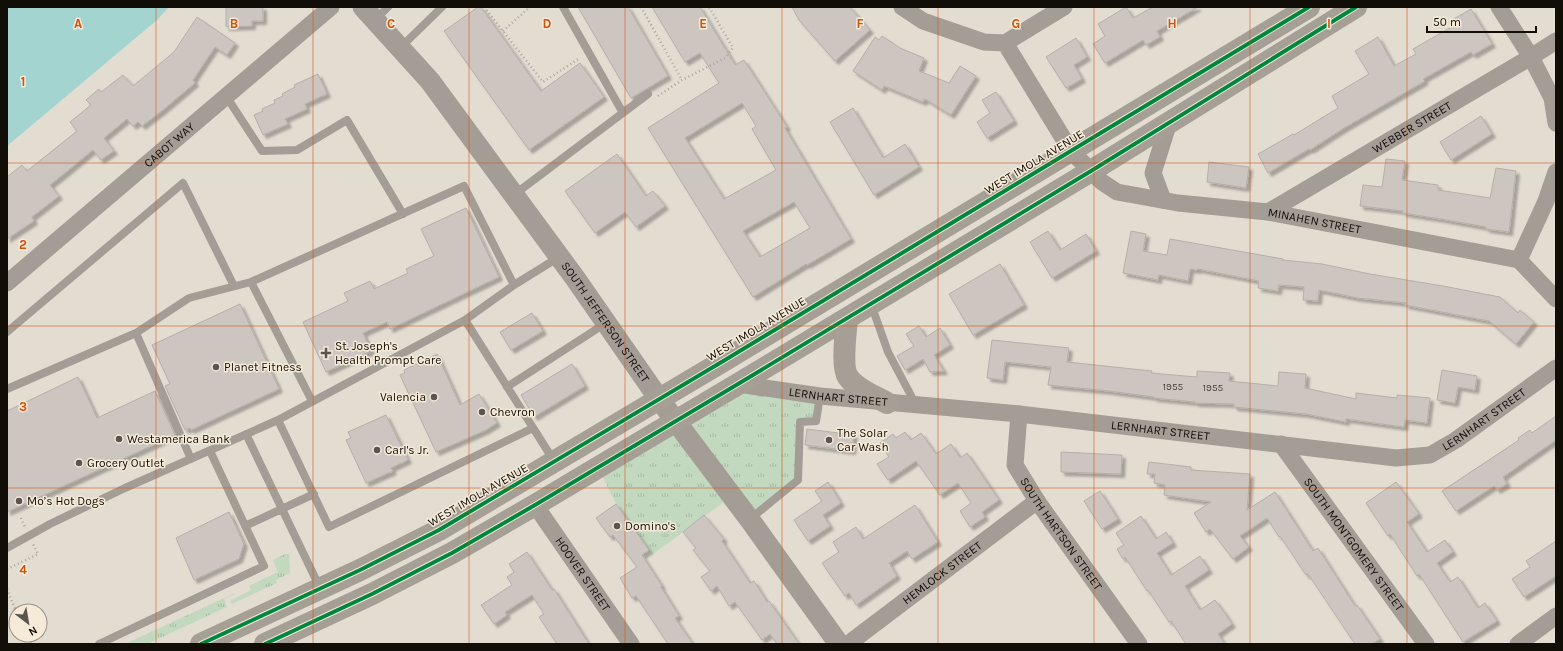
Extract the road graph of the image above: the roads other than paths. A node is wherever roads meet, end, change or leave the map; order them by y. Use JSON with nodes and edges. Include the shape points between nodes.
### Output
{"nodes":[{"id":1,"x":331,"y":7,"type":"edge"},
{"id":2,"x":442,"y":7,"type":"edge"},
{"id":3,"x":563,"y":7,"type":"edge"},
{"id":4,"x":902,"y":7,"type":"edge"},
{"id":5,"x":1064,"y":7,"type":"edge"},
{"id":6,"x":1309,"y":7,"type":"edge"},
{"id":7,"x":1356,"y":7,"type":"edge"},
{"id":8,"x":1499,"y":7,"type":"edge"},
{"id":9,"x":376,"y":11,"type":"edge"},
{"id":10,"x":1556,"y":41,"type":"edge"},
{"id":11,"x":1005,"y":43,"type":"junction"},
{"id":12,"x":400,"y":48,"type":"junction"},
{"id":13,"x":1531,"y":58,"type":"junction"},
{"id":14,"x":648,"y":94,"type":"dead end"},
{"id":15,"x":226,"y":96,"type":"junction"},
{"id":16,"x":623,"y":113,"type":"junction"},
{"id":17,"x":1169,"y":122,"type":"junction"},
{"id":18,"x":1556,"y":123,"type":"edge"},
{"id":19,"x":1071,"y":151,"type":"junction"},
{"id":20,"x":1091,"y":171,"type":"junction"},
{"id":21,"x":1556,"y":172,"type":"edge"},
{"id":22,"x":514,"y":195,"type":"junction"},
{"id":23,"x":1163,"y":200,"type":"junction"},
{"id":24,"x":1268,"y":212,"type":"junction"},
{"id":25,"x":403,"y":214,"type":"junction"},
{"id":26,"x":560,"y":256,"type":"junction"},
{"id":27,"x":1519,"y":260,"type":"junction"},
{"id":28,"x":251,"y":282,"type":"junction"},
{"id":29,"x":7,"y":283,"type":"edge"},
{"id":30,"x":514,"y":285,"type":"junction"},
{"id":31,"x":234,"y":286,"type":"junction"},
{"id":32,"x":1556,"y":299,"type":"edge"},
{"id":33,"x":871,"y":304,"type":"junction"},
{"id":34,"x":847,"y":318,"type":"junction"},
{"id":35,"x":465,"y":320,"type":"junction"},
{"id":36,"x":606,"y":323,"type":"junction"},
{"id":37,"x":7,"y":332,"type":"edge"},
{"id":38,"x":136,"y":333,"type":"junction"},
{"id":39,"x":1556,"y":368,"type":"edge"},
{"id":40,"x":738,"y":384,"type":"junction"},
{"id":41,"x":507,"y":387,"type":"junction"},
{"id":42,"x":7,"y":389,"type":"edge"},
{"id":43,"x":820,"y":396,"type":"junction"},
{"id":44,"x":659,"y":399,"type":"junction"},
{"id":45,"x":312,"y":401,"type":"junction"},
{"id":46,"x":887,"y":402,"type":"junction"},
{"id":47,"x":916,"y":405,"type":"junction"},
{"id":48,"x":1019,"y":414,"type":"junction"},
{"id":49,"x":278,"y":420,"type":"junction"},
{"id":50,"x":676,"y":421,"type":"junction"},
{"id":51,"x":533,"y":428,"type":"junction"},
{"id":52,"x":246,"y":434,"type":"junction"},
{"id":53,"x":1281,"y":444,"type":"junction"},
{"id":54,"x":210,"y":451,"type":"junction"},
{"id":55,"x":191,"y":459,"type":"junction"},
{"id":56,"x":555,"y":462,"type":"junction"},
{"id":57,"x":314,"y":494,"type":"junction"},
{"id":58,"x":1037,"y":501,"type":"junction"},
{"id":59,"x":535,"y":505,"type":"junction"},
{"id":60,"x":282,"y":509,"type":"junction"},
{"id":61,"x":750,"y":520,"type":"junction"},
{"id":62,"x":245,"y":526,"type":"junction"},
{"id":63,"x":7,"y":548,"type":"edge"},
{"id":64,"x":320,"y":588,"type":"junction"},
{"id":65,"x":1556,"y":616,"type":"edge"},
{"id":66,"x":99,"y":644,"type":"edge"},
{"id":67,"x":201,"y":644,"type":"edge"},
{"id":68,"x":265,"y":644,"type":"edge"},
{"id":69,"x":631,"y":644,"type":"edge"},
{"id":70,"x":839,"y":644,"type":"edge"},
{"id":71,"x":848,"y":644,"type":"edge"},
{"id":72,"x":1139,"y":644,"type":"edge"},
{"id":73,"x":1426,"y":644,"type":"edge"},
{"id":74,"x":1518,"y":644,"type":"edge"}],
"edges":[{"from":1,"to":15,"type":"street","name":"CABOT WAY"},
{"from":2,"to":12,"type":"lane"},
{"from":3,"to":16,"type":"lane"},
{"from":4,"to":11,"type":"street","via":[[923,21],[984,42]]},
{"from":5,"to":11,"type":"street"},
{"from":6,"to":19,"type":"main road","name":"WEST IMOLA AVENUE"},
{"from":7,"to":17,"type":"main road"},
{"from":8,"to":13,"type":"street"},
{"from":9,"to":12,"type":"street","name":"SOUTH JEFFERSON STREET"},
{"from":10,"to":13,"type":"street","name":"WEBBER STREET"},
{"from":11,"to":19,"type":"street","name":"MINAHEN STREET"},
{"from":12,"to":22,"type":"street","name":"SOUTH JEFFERSON STREET","via":[[430,81]]},
{"from":13,"to":18,"type":"street","via":[[1552,98]]},
{"from":13,"to":24,"type":"street","name":"WEBBER STREET"},
{"from":14,"to":16,"type":"lane"},
{"from":15,"to":25,"type":"lane","via":[[262,151],[297,150],[347,120]]},
{"from":15,"to":29,"type":"street","name":"CABOT WAY"},
{"from":16,"to":22,"type":"lane"},
{"from":17,"to":20,"type":"main road"},
{"from":17,"to":23,"type":"street","via":[[1154,173]]},
{"from":19,"to":20,"type":"street","name":"MINAHEN STREET"},
{"from":19,"to":44,"type":"main road","name":"WEST IMOLA AVENUE"},
{"from":20,"to":23,"type":"street","name":"MINAHEN STREET","via":[[1117,192]]},
{"from":20,"to":33,"type":"main road"},
{"from":21,"to":27,"type":"street","via":[[1546,201]]},
{"from":22,"to":26,"type":"street","name":"SOUTH JEFFERSON STREET"},
{"from":23,"to":24,"type":"street","name":"MINAHEN STREET"},
{"from":24,"to":27,"type":"street","name":"MINAHEN STREET"},
{"from":25,"to":28,"type":"lane"},
{"from":25,"to":30,"type":"lane","via":[[464,186]]},
{"from":26,"to":30,"type":"lane"},
{"from":26,"to":36,"type":"street","name":"SOUTH JEFFERSON STREET"},
{"from":27,"to":32,"type":"street"},
{"from":28,"to":31,"type":"lane"},
{"from":28,"to":45,"type":"lane"},
{"from":30,"to":35,"type":"lane"},
{"from":31,"to":37,"type":"lane","via":[[183,183]]},
{"from":31,"to":38,"type":"lane","via":[[189,298]]},
{"from":33,"to":34,"type":"main road"},
{"from":33,"to":47,"type":"lane","via":[[888,352]]},
{"from":34,"to":40,"type":"main road"},
{"from":34,"to":46,"type":"main road","via":[[844,361],[848,377],[858,386]]},
{"from":35,"to":41,"type":"lane"},
{"from":35,"to":45,"type":"lane"},
{"from":36,"to":41,"type":"lane"},
{"from":36,"to":44,"type":"street","name":"SOUTH JEFFERSON STREET"},
{"from":38,"to":42,"type":"lane"},
{"from":38,"to":55,"type":"lane"},
{"from":39,"to":53,"type":"street","name":"LERNHART STREET","via":[[1456,440],[1430,455],[1396,458]]},
{"from":40,"to":43,"type":"street","name":"LERNHART STREET"},
{"from":40,"to":50,"type":"main road"},
{"from":41,"to":51,"type":"lane"},
{"from":43,"to":46,"type":"street","name":"LERNHART STREET"},
{"from":43,"to":61,"type":"lane","via":[[816,421],[800,422],[798,480]]},
{"from":44,"to":50,"type":"street","name":"SOUTH JEFFERSON STREET"},
{"from":44,"to":56,"type":"main road","name":"WEST IMOLA AVENUE"},
{"from":45,"to":49,"type":"lane"},
{"from":46,"to":47,"type":"street","name":"LERNHART STREET"},
{"from":47,"to":48,"type":"street","name":"LERNHART STREET"},
{"from":48,"to":53,"type":"street","name":"LERNHART STREET"},
{"from":48,"to":58,"type":"street","name":"SOUTH HARTSON STREET","via":[[1015,465]]},
{"from":49,"to":52,"type":"lane"},
{"from":49,"to":57,"type":"lane"},
{"from":50,"to":59,"type":"main road"},
{"from":50,"to":61,"type":"street","name":"SOUTH JEFFERSON STREET"},
{"from":51,"to":56,"type":"lane"},
{"from":51,"to":57,"type":"lane","via":[[329,527]]},
{"from":52,"to":54,"type":"lane"},
{"from":52,"to":60,"type":"lane"},
{"from":53,"to":73,"type":"street","name":"SOUTH MONTGOMERY STREET"},
{"from":54,"to":55,"type":"lane"},
{"from":54,"to":62,"type":"lane"},
{"from":55,"to":63,"type":"lane","via":[[50,524]]},
{"from":56,"to":64,"type":"main road","name":"WEST IMOLA AVENUE","via":[[439,530]]},
{"from":57,"to":60,"type":"lane"},
{"from":58,"to":71,"type":"street","name":"HEMLOCK STREET"},
{"from":58,"to":72,"type":"street","name":"SOUTH HARTSON STREET"},
{"from":59,"to":68,"type":"main road","via":[[452,553]]},
{"from":59,"to":69,"type":"street","name":"HOOVER STREET"},
{"from":60,"to":62,"type":"lane"},
{"from":60,"to":64,"type":"lane"},
{"from":61,"to":70,"type":"street","name":"SOUTH JEFFERSON STREET"},
{"from":62,"to":66,"type":"lane","via":[[264,566]]},
{"from":64,"to":67,"type":"main road","name":"WEST IMOLA AVENUE"},
{"from":65,"to":74,"type":"street"}]}
